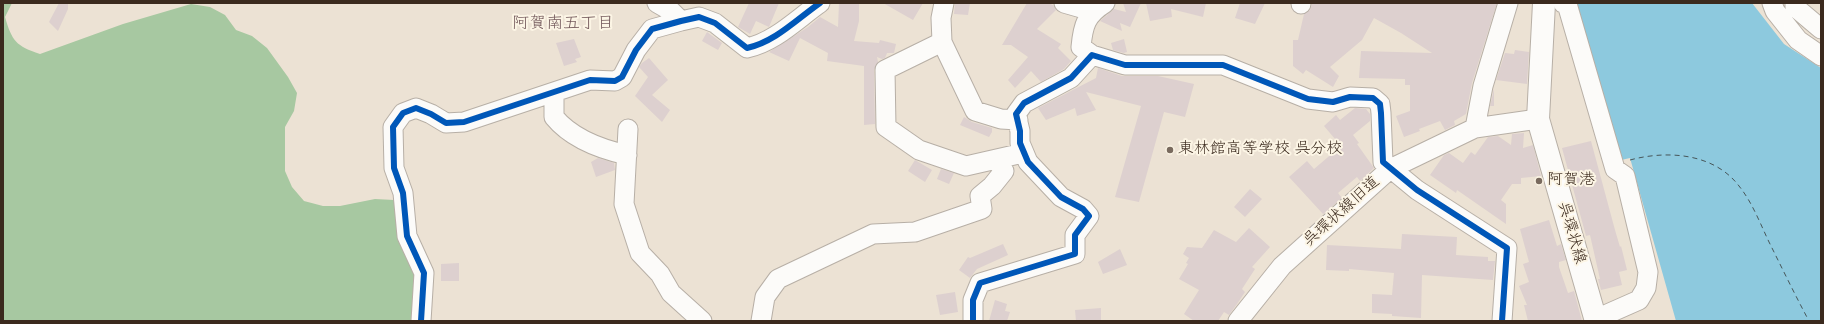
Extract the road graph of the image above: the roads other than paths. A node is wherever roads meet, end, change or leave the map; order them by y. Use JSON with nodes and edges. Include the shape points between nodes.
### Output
{"nodes":[{"id":1,"x":657,"y":3,"type":"edge"},
{"id":2,"x":820,"y":3,"type":"edge"},
{"id":3,"x":944,"y":3,"type":"edge"},
{"id":4,"x":1064,"y":3,"type":"edge"},
{"id":5,"x":1508,"y":3,"type":"edge"},
{"id":6,"x":1544,"y":3,"type":"edge"},
{"id":7,"x":1563,"y":3,"type":"edge"},
{"id":8,"x":1772,"y":3,"type":"edge"},
{"id":9,"x":1795,"y":3,"type":"edge"},
{"id":10,"x":1098,"y":7,"type":"edge"},
{"id":11,"x":681,"y":21,"type":"junction"},
{"id":12,"x":1821,"y":29,"type":"edge"},
{"id":13,"x":942,"y":42,"type":"junction"},
{"id":14,"x":1092,"y":55,"type":"junction"},
{"id":15,"x":1821,"y":56,"type":"edge"},
{"id":16,"x":554,"y":94,"type":"junction"},
{"id":17,"x":1538,"y":119,"type":"junction"},
{"id":18,"x":1018,"y":120,"type":"junction"},
{"id":19,"x":1475,"y":128,"type":"junction"},
{"id":20,"x":628,"y":129,"type":"dead end"},
{"id":21,"x":1023,"y":153,"type":"junction"},
{"id":22,"x":627,"y":155,"type":"junction"},
{"id":23,"x":996,"y":160,"type":"junction"},
{"id":24,"x":1390,"y":170,"type":"junction"},
{"id":25,"x":1596,"y":320,"type":"edge"},
{"id":26,"x":421,"y":321,"type":"edge"},
{"id":27,"x":702,"y":321,"type":"edge"},
{"id":28,"x":761,"y":321,"type":"edge"},
{"id":29,"x":973,"y":321,"type":"edge"},
{"id":30,"x":1238,"y":321,"type":"edge"},
{"id":31,"x":1502,"y":321,"type":"edge"}],
"edges":[{"from":1,"to":11,"type":"street"},
{"from":2,"to":11,"type":"street","via":[[772,39],[748,48],[715,23],[699,17]]},
{"from":3,"to":13,"type":"street","via":[[940,18]]},
{"from":4,"to":10,"type":"street"},
{"from":5,"to":19,"type":"street","via":[[1483,86]]},
{"from":6,"to":17,"type":"main road","name":"呉環状線"},
{"from":7,"to":25,"type":"street","via":[[1567,4],[1615,170],[1625,176],[1648,272],[1646,288],[1639,300]]},
{"from":8,"to":15,"type":"street","via":[[1798,40]]},
{"from":9,"to":12,"type":"street","via":[[1795,7]]},
{"from":10,"to":14,"type":"street","via":[[1082,32],[1082,47]]},
{"from":11,"to":16,"type":"street","via":[[652,29],[636,50],[622,77],[615,81],[590,80]]},
{"from":13,"to":18,"type":"street","via":[[975,111],[1001,119]]},
{"from":13,"to":23,"type":"street","via":[[885,70],[886,127],[919,150],[966,166]]},
{"from":14,"to":18,"type":"street","via":[[1071,78],[1024,103],[1016,114]]},
{"from":14,"to":24,"type":"street","via":[[1125,65],[1223,65],[1308,99],[1333,102],[1350,97],[1373,98],[1380,104],[1383,162]]},
{"from":16,"to":22,"type":"street","via":[[554,117],[564,129],[609,151]]},
{"from":16,"to":26,"type":"street","via":[[464,122],[446,123],[416,108],[403,112],[393,127],[394,168],[403,193],[407,236],[424,273]]},
{"from":17,"to":19,"type":"street","name":"呉環状線旧道"},
{"from":17,"to":25,"type":"main road","name":"呉環状線"},
{"from":18,"to":21,"type":"street"},
{"from":19,"to":24,"type":"street","name":"呉環状線旧道"},
{"from":20,"to":22,"type":"street"},
{"from":21,"to":23,"type":"street"},
{"from":21,"to":29,"type":"street","via":[[1028,162],[1061,197],[1089,216],[1075,235],[1074,254],[980,283],[973,300]]},
{"from":22,"to":27,"type":"street","via":[[624,204],[640,253],[660,274],[671,293]]},
{"from":23,"to":28,"type":"street","via":[[1004,171],[980,196],[982,210],[915,232],[873,234],[778,280],[765,297]]},
{"from":24,"to":30,"type":"street","name":"呉環状線旧道","via":[[1282,266]]},
{"from":24,"to":31,"type":"street","via":[[1416,190],[1507,248]]}]}
